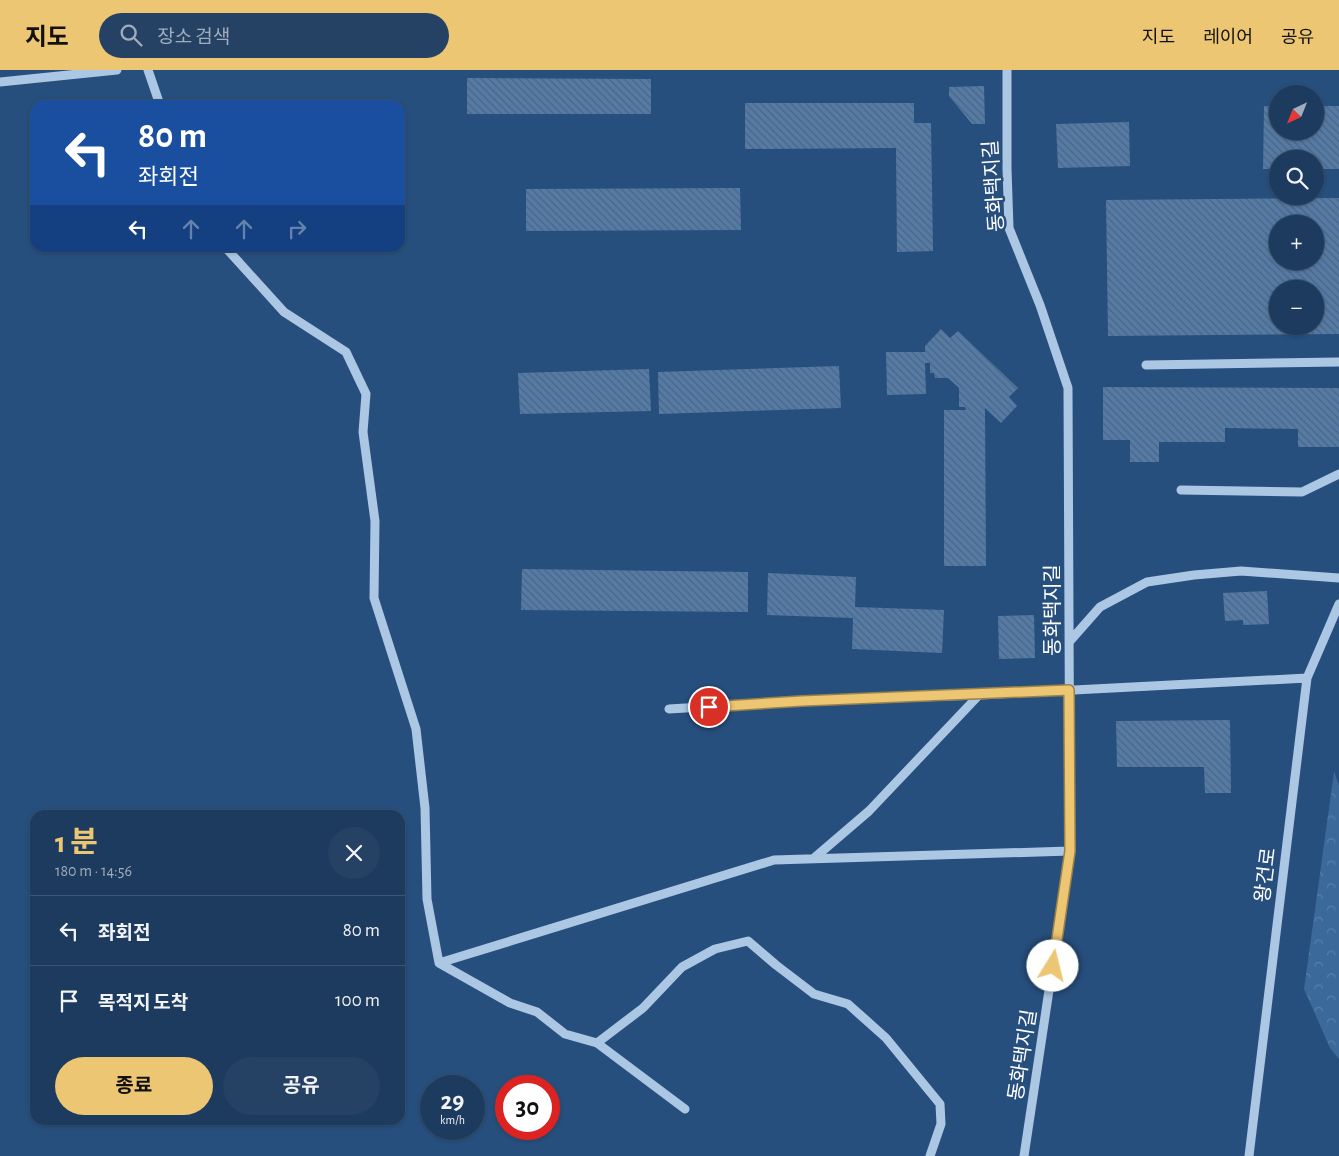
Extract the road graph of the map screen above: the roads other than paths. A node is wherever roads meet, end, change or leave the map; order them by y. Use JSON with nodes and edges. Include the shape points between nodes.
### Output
{"nodes":[{"id":1,"x":117,"y":70,"type":"edge"},
{"id":2,"x":148,"y":70,"type":"edge"},
{"id":3,"x":1007,"y":70,"type":"edge"},
{"id":4,"x":0,"y":82,"type":"edge"},
{"id":5,"x":158,"y":100,"type":"edge"},
{"id":6,"x":230,"y":252,"type":"edge"},
{"id":7,"x":1339,"y":362,"type":"edge"},
{"id":8,"x":1146,"y":365,"type":"dead end"},
{"id":9,"x":1339,"y":474,"type":"edge"},
{"id":10,"x":1181,"y":490,"type":"dead end"},
{"id":11,"x":1339,"y":578,"type":"edge"},
{"id":12,"x":1339,"y":604,"type":"edge"},
{"id":13,"x":1070,"y":641,"type":"junction"},
{"id":14,"x":1307,"y":678,"type":"junction"},
{"id":15,"x":1069,"y":690,"type":"junction"},
{"id":16,"x":979,"y":694,"type":"junction"},
{"id":17,"x":670,"y":709,"type":"dead end"},
{"id":18,"x":1070,"y":851,"type":"junction"},
{"id":19,"x":813,"y":858,"type":"junction"},
{"id":20,"x":439,"y":963,"type":"junction"},
{"id":21,"x":596,"y":1043,"type":"junction"},
{"id":22,"x":685,"y":1109,"type":"dead end"},
{"id":23,"x":930,"y":1156,"type":"edge"},
{"id":24,"x":1024,"y":1156,"type":"edge"},
{"id":25,"x":1249,"y":1156,"type":"edge"}],
"edges":[{"from":1,"to":4,"type":"street"},
{"from":2,"to":5,"type":"street"},
{"from":3,"to":13,"type":"street","name":"동화택지길","via":[[1009,228],[1068,388]]},
{"from":6,"to":20,"type":"street","via":[[284,312],[346,352],[366,394],[363,432],[374,521],[374,598],[416,728],[425,808],[427,899]]},
{"from":7,"to":8,"type":"street"},
{"from":9,"to":10,"type":"street","via":[[1302,492]]},
{"from":11,"to":13,"type":"street","via":[[1241,571],[1147,582],[1100,607]]},
{"from":12,"to":14,"type":"street","name":"왕건로"},
{"from":13,"to":15,"type":"street","name":"동화택지길"},
{"from":14,"to":15,"type":"street"},
{"from":14,"to":25,"type":"street","name":"왕건로"},
{"from":15,"to":16,"type":"street"},
{"from":15,"to":18,"type":"street","name":"동화택지길"},
{"from":16,"to":17,"type":"street"},
{"from":16,"to":19,"type":"street","via":[[869,812]]},
{"from":18,"to":19,"type":"street"},
{"from":18,"to":24,"type":"street","name":"동화택지길"},
{"from":19,"to":20,"type":"street","via":[[774,860]]},
{"from":20,"to":21,"type":"street","via":[[510,1004],[537,1012],[566,1034]]},
{"from":21,"to":22,"type":"street"},
{"from":21,"to":23,"type":"street","via":[[644,1008],[682,967],[714,949],[748,941],[814,994],[848,1004],[886,1038],[940,1104],[941,1124]]}]}
